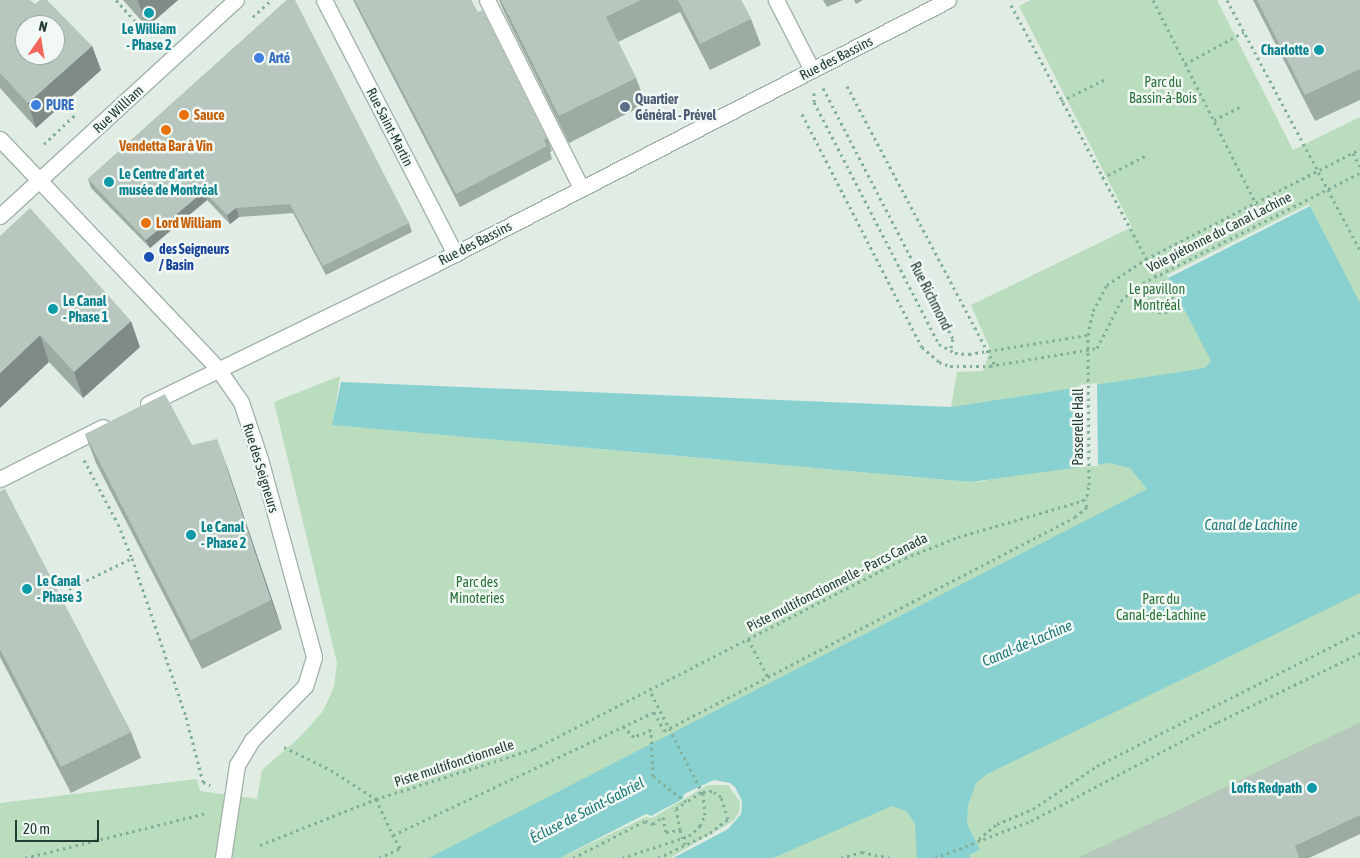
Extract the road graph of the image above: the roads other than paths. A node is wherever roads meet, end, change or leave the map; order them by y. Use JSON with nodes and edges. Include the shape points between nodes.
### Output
{"nodes":[{"id":1,"x":236,"y":0,"type":"edge"},
{"id":2,"x":324,"y":0,"type":"edge"},
{"id":3,"x":487,"y":0,"type":"edge"},
{"id":4,"x":776,"y":0,"type":"edge"},
{"id":5,"x":948,"y":0,"type":"edge"},
{"id":6,"x":812,"y":70,"type":"junction"},
{"id":7,"x":0,"y":139,"type":"edge"},
{"id":8,"x":40,"y":180,"type":"junction"},
{"id":9,"x":581,"y":188,"type":"junction"},
{"id":10,"x":0,"y":216,"type":"edge"},
{"id":11,"x":455,"y":254,"type":"junction"},
{"id":12,"x":218,"y":369,"type":"junction"},
{"id":13,"x":131,"y":412,"type":"edge"},
{"id":14,"x":113,"y":421,"type":"edge"},
{"id":15,"x":0,"y":479,"type":"edge"},
{"id":16,"x":223,"y":858,"type":"edge"}],
"edges":[{"from":1,"to":8,"type":"street","name":"Rue William"},
{"from":2,"to":11,"type":"street","name":"Rue Saint-Martin"},
{"from":3,"to":9,"type":"street"},
{"from":4,"to":6,"type":"street"},
{"from":5,"to":6,"type":"street","name":"Rue des Bassins"},
{"from":6,"to":9,"type":"street","name":"Rue des Bassins"},
{"from":7,"to":8,"type":"street","name":"Rue des Seigneurs"},
{"from":8,"to":10,"type":"street","name":"Rue William"},
{"from":8,"to":12,"type":"street","name":"Rue des Seigneurs"},
{"from":9,"to":11,"type":"street","name":"Rue des Bassins"},
{"from":11,"to":12,"type":"street","name":"Rue des Bassins"},
{"from":12,"to":13,"type":"street","name":"Rue des Bassins"},
{"from":12,"to":16,"type":"street","name":"Rue des Seigneurs","via":[[245,411],[314,657],[304,686],[252,740],[237,765]]},
{"from":14,"to":15,"type":"street"}]}
